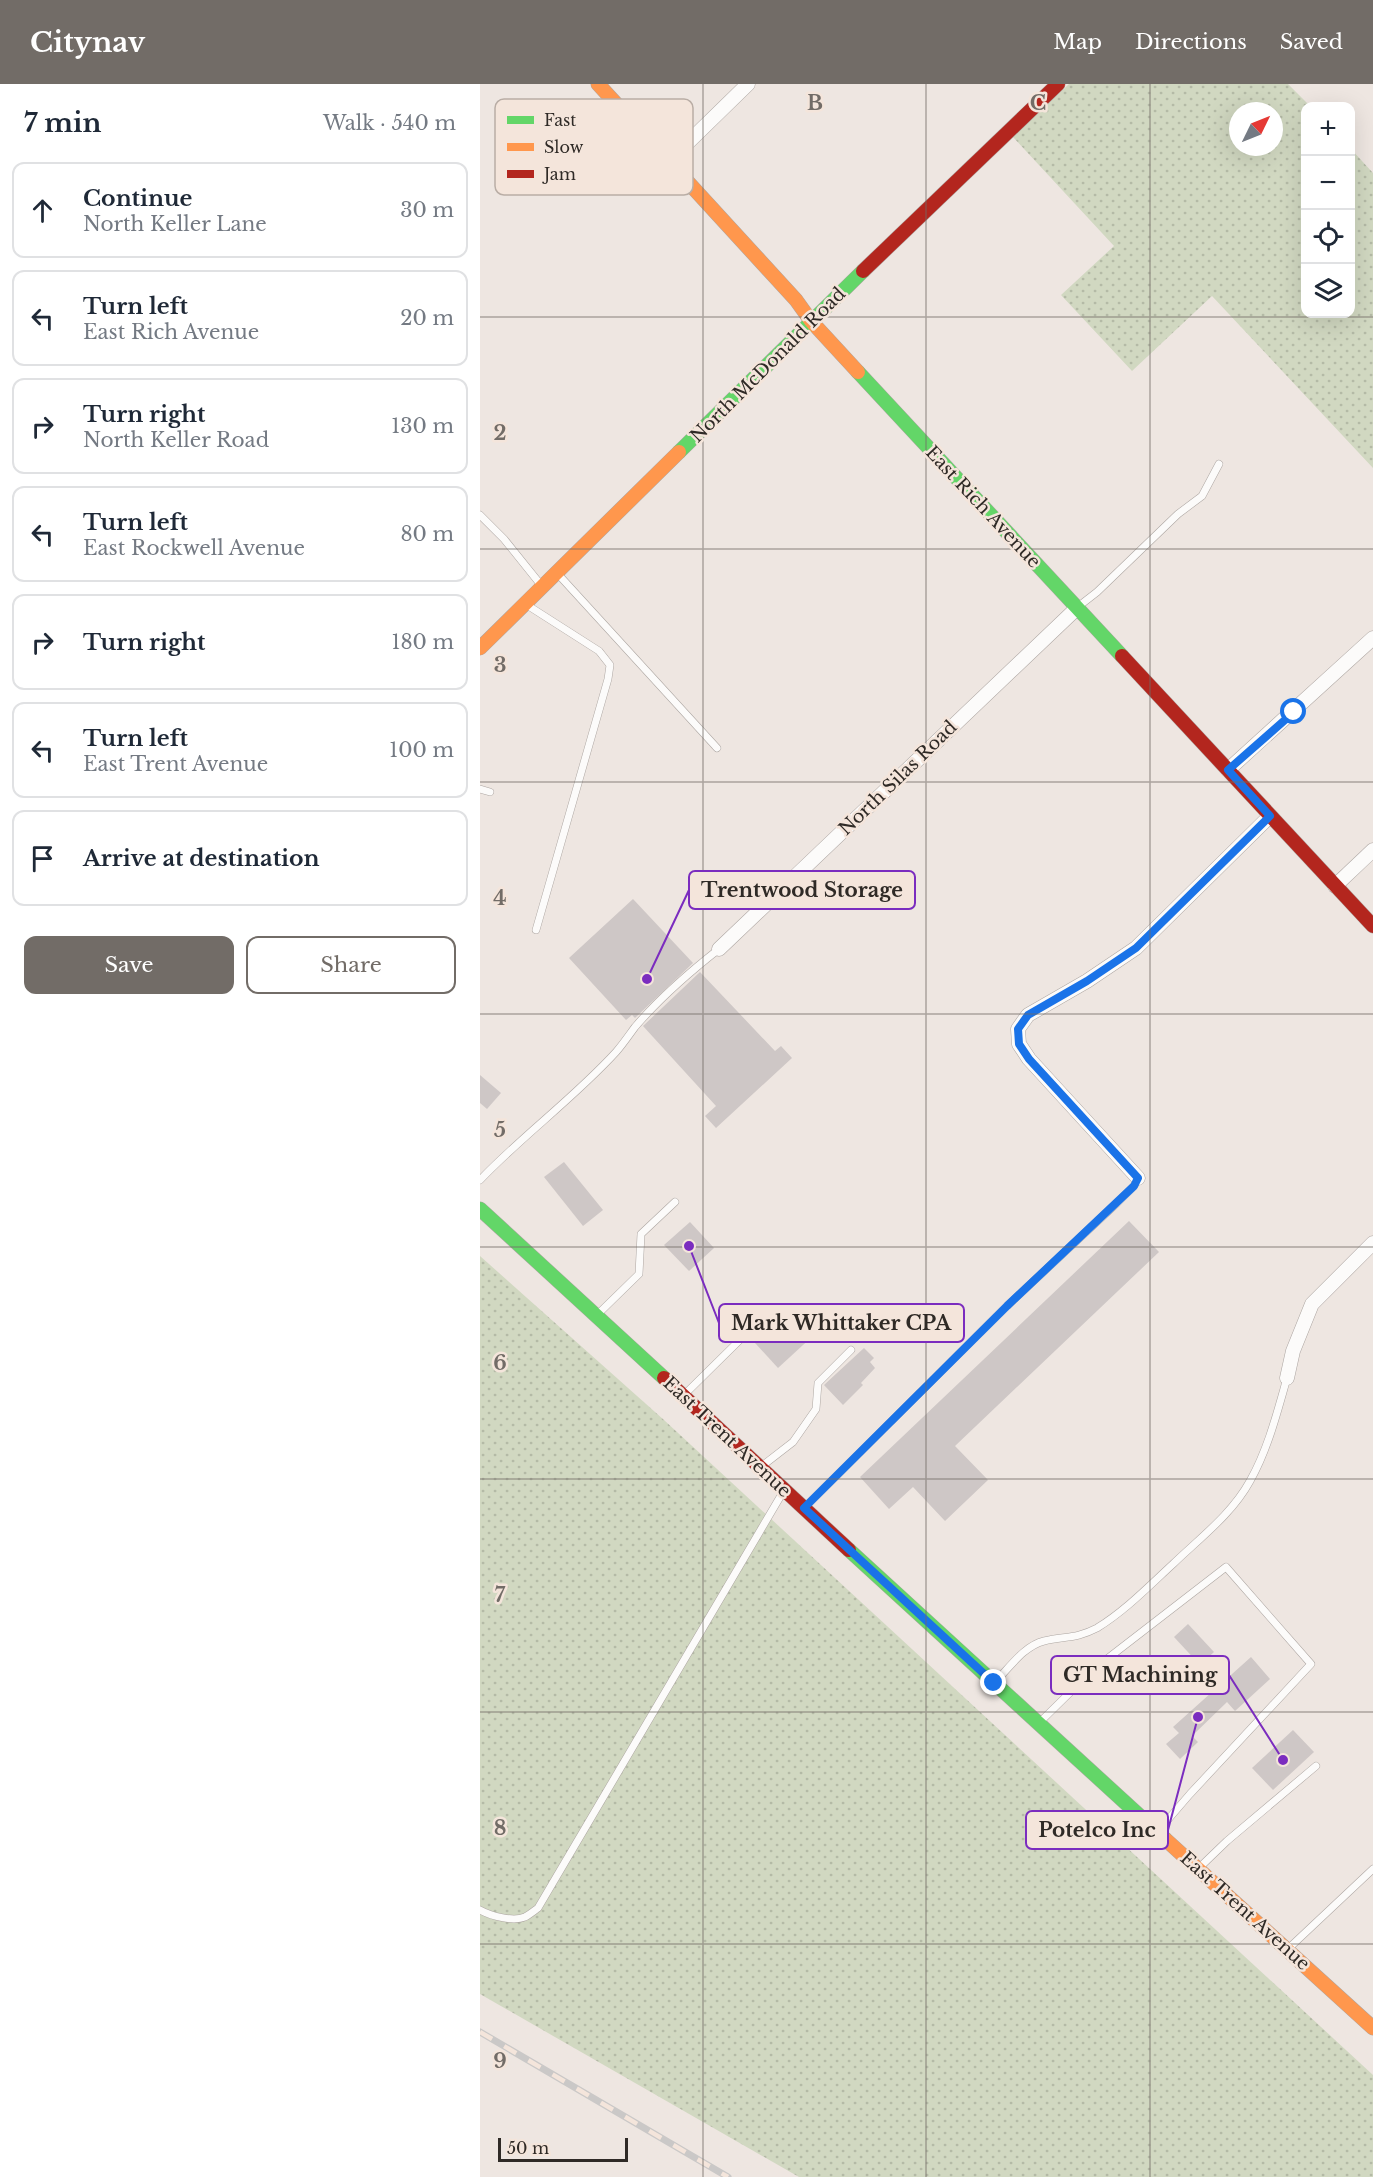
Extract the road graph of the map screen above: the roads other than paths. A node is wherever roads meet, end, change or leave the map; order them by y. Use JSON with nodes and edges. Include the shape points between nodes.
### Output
{"nodes":[{"id":1,"x":598,"y":84,"type":"edge"},
{"id":2,"x":748,"y":84,"type":"edge"},
{"id":3,"x":1059,"y":84,"type":"edge"},
{"id":4,"x":612,"y":99,"type":"edge"},
{"id":5,"x":693,"y":138,"type":"edge"},
{"id":6,"x":693,"y":187,"type":"edge"},
{"id":7,"x":811,"y":321,"type":"junction"},
{"id":8,"x":1219,"y":464,"type":"dead end"},
{"id":9,"x":480,"y":515,"type":"edge"},
{"id":10,"x":557,"y":573,"type":"junction"},
{"id":11,"x":543,"y":587,"type":"junction"},
{"id":12,"x":525,"y":604,"type":"junction"},
{"id":13,"x":1077,"y":608,"type":"junction"},
{"id":14,"x":1373,"y":638,"type":"edge"},
{"id":15,"x":480,"y":648,"type":"edge"},
{"id":16,"x":717,"y":748,"type":"dead end"},
{"id":17,"x":1228,"y":770,"type":"junction"},
{"id":18,"x":480,"y":789,"type":"edge"},
{"id":19,"x":490,"y":792,"type":"dead end"},
{"id":20,"x":1270,"y":816,"type":"junction"},
{"id":21,"x":1373,"y":850,"type":"edge"},
{"id":22,"x":1335,"y":886,"type":"junction"},
{"id":23,"x":1373,"y":926,"type":"edge"},
{"id":24,"x":536,"y":930,"type":"dead end"},
{"id":25,"x":719,"y":949,"type":"joint"},
{"id":26,"x":1138,"y":1178,"type":"joint"},
{"id":27,"x":480,"y":1180,"type":"edge"},
{"id":28,"x":675,"y":1202,"type":"dead end"},
{"id":29,"x":480,"y":1209,"type":"edge"},
{"id":30,"x":1373,"y":1243,"type":"edge"},
{"id":31,"x":596,"y":1316,"type":"junction"},
{"id":32,"x":755,"y":1325,"type":"dead end"},
{"id":33,"x":851,"y":1350,"type":"dead end"},
{"id":34,"x":1287,"y":1378,"type":"joint"},
{"id":35,"x":683,"y":1396,"type":"junction"},
{"id":36,"x":760,"y":1467,"type":"junction"},
{"id":37,"x":785,"y":1490,"type":"junction"},
{"id":38,"x":804,"y":1508,"type":"junction"},
{"id":39,"x":994,"y":1683,"type":"junction"},
{"id":40,"x":1039,"y":1723,"type":"junction"},
{"id":41,"x":1316,"y":1766,"type":"dead end"},
{"id":42,"x":1158,"y":1832,"type":"junction"},
{"id":43,"x":1198,"y":1869,"type":"junction"},
{"id":44,"x":1373,"y":1869,"type":"edge"},
{"id":45,"x":480,"y":1910,"type":"edge"},
{"id":46,"x":1287,"y":1950,"type":"junction"},
{"id":47,"x":1373,"y":2028,"type":"edge"}],
"edges":[{"from":1,"to":4,"type":"street","name":"East Rich Avenue"},
{"from":2,"to":5,"type":"street"},
{"from":3,"to":7,"type":"street","name":"North McDonald Road"},
{"from":6,"to":7,"type":"street","name":"East Rich Avenue"},
{"from":7,"to":10,"type":"street","name":"North McDonald Road"},
{"from":7,"to":13,"type":"street","name":"East Rich Avenue"},
{"from":8,"to":13,"type":"lane","via":[[1202,496]]},
{"from":9,"to":11,"type":"lane"},
{"from":10,"to":11,"type":"street","name":"North McDonald Road"},
{"from":10,"to":16,"type":"lane"},
{"from":11,"to":12,"type":"street","name":"North McDonald Road"},
{"from":12,"to":15,"type":"street","name":"North McDonald Road"},
{"from":12,"to":24,"type":"lane","via":[[599,651],[610,665]]},
{"from":13,"to":17,"type":"street","name":"East Rich Avenue"},
{"from":13,"to":25,"type":"street","name":"North Silas Road"},
{"from":14,"to":17,"type":"street"},
{"from":17,"to":20,"type":"street","name":"East Rich Avenue"},
{"from":18,"to":19,"type":"lane"},
{"from":20,"to":22,"type":"street","name":"East Rich Avenue"},
{"from":20,"to":26,"type":"street","via":[[1136,948],[1028,1015],[1018,1029],[1019,1044],[1029,1059]]},
{"from":21,"to":22,"type":"street"},
{"from":22,"to":23,"type":"street","name":"East Rich Avenue"},
{"from":25,"to":27,"type":"lane","via":[[636,1026],[617,1052]]},
{"from":26,"to":38,"type":"lane","via":[[1117,1203]]},
{"from":28,"to":31,"type":"lane","via":[[641,1234],[639,1274]]},
{"from":29,"to":31,"type":"street","name":"East Trent Avenue"},
{"from":30,"to":34,"type":"street","via":[[1312,1304]]},
{"from":31,"to":35,"type":"street","name":"East Trent Avenue"},
{"from":32,"to":35,"type":"lane"},
{"from":33,"to":36,"type":"lane","via":[[818,1383],[816,1409],[793,1442]]},
{"from":34,"to":39,"type":"lane","via":[[1260,1462],[1237,1501],[1221,1519],[1142,1593],[1100,1626],[1085,1634],[1032,1646]]},
{"from":35,"to":36,"type":"street","name":"East Trent Avenue"},
{"from":36,"to":37,"type":"street","name":"East Trent Avenue"},
{"from":37,"to":38,"type":"street","name":"East Trent Avenue"},
{"from":37,"to":45,"type":"lane","via":[[538,1908],[524,1917],[511,1918]]},
{"from":38,"to":39,"type":"street","name":"East Trent Avenue"},
{"from":39,"to":40,"type":"street","name":"East Trent Avenue"},
{"from":40,"to":42,"type":"street","name":"East Trent Avenue"},
{"from":40,"to":42,"type":"lane","via":[[1094,1669],[1226,1567],[1311,1664]]},
{"from":41,"to":43,"type":"lane"},
{"from":42,"to":43,"type":"street","name":"East Trent Avenue"},
{"from":43,"to":46,"type":"street","name":"East Trent Avenue"},
{"from":44,"to":46,"type":"lane"},
{"from":46,"to":47,"type":"street","name":"East Trent Avenue"}]}
